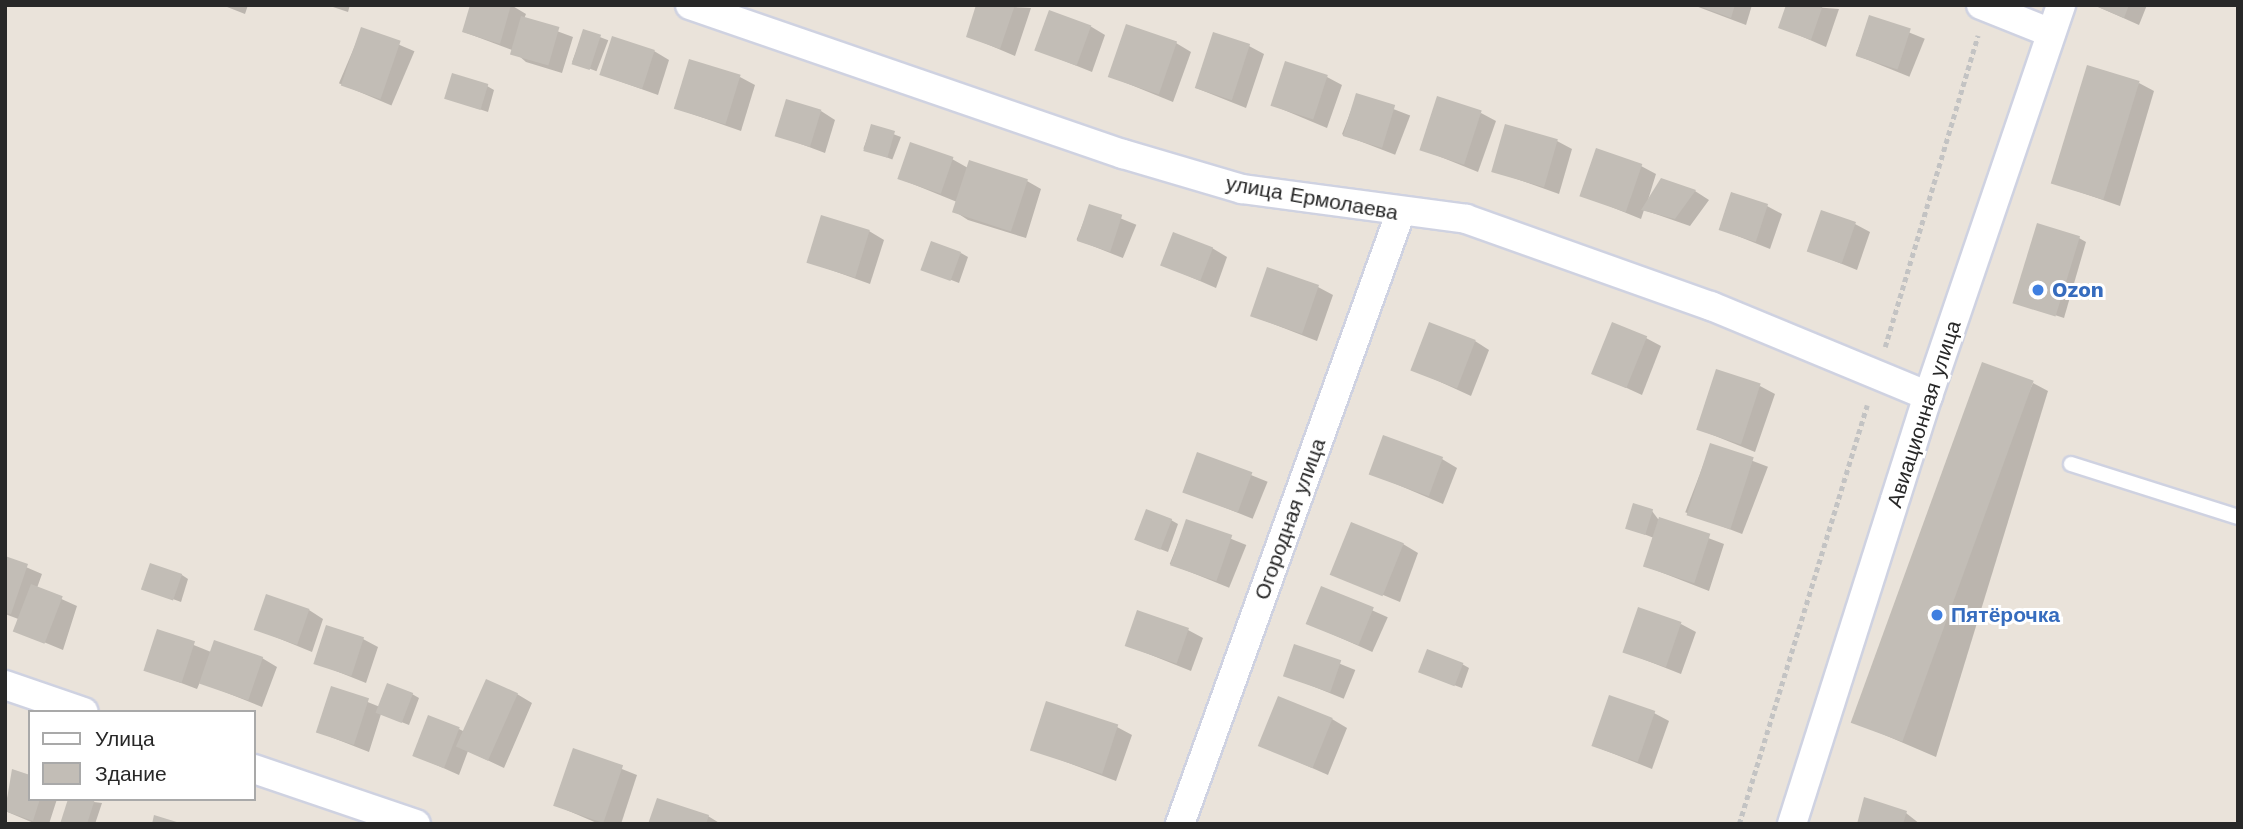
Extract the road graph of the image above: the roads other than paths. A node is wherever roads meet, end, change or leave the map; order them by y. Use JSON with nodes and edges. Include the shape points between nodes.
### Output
{"nodes":[{"id":1,"x":690,"y":5,"type":"edge"},
{"id":2,"x":2061,"y":5,"type":"edge"},
{"id":3,"x":1984,"y":6,"type":"edge"},
{"id":4,"x":2051,"y":33,"type":"junction"},
{"id":5,"x":1400,"y":214,"type":"junction"},
{"id":6,"x":1928,"y":396,"type":"junction"},
{"id":7,"x":2071,"y":464,"type":"dead end"},
{"id":8,"x":2238,"y":517,"type":"edge"},
{"id":9,"x":5,"y":685,"type":"edge"},
{"id":10,"x":78,"y":710,"type":"edge"},
{"id":11,"x":256,"y":770,"type":"edge"},
{"id":12,"x":416,"y":824,"type":"edge"},
{"id":13,"x":1180,"y":824,"type":"edge"},
{"id":14,"x":1792,"y":824,"type":"edge"}],
"edges":[{"from":1,"to":5,"type":"street","name":"улица Ермолаева","via":[[1123,154],[1242,190]]},
{"from":2,"to":4,"type":"street","name":"Авиационная улица"},
{"from":3,"to":4,"type":"street"},
{"from":4,"to":6,"type":"street","name":"Авиационная улица"},
{"from":5,"to":6,"type":"street","name":"улица Ермолаева","via":[[1466,219],[1711,306]]},
{"from":5,"to":13,"type":"street","name":"Огородная улица"},
{"from":6,"to":14,"type":"street","name":"Авиационная улица"},
{"from":7,"to":8,"type":"lane"},
{"from":9,"to":10,"type":"street"},
{"from":11,"to":12,"type":"street"}]}
